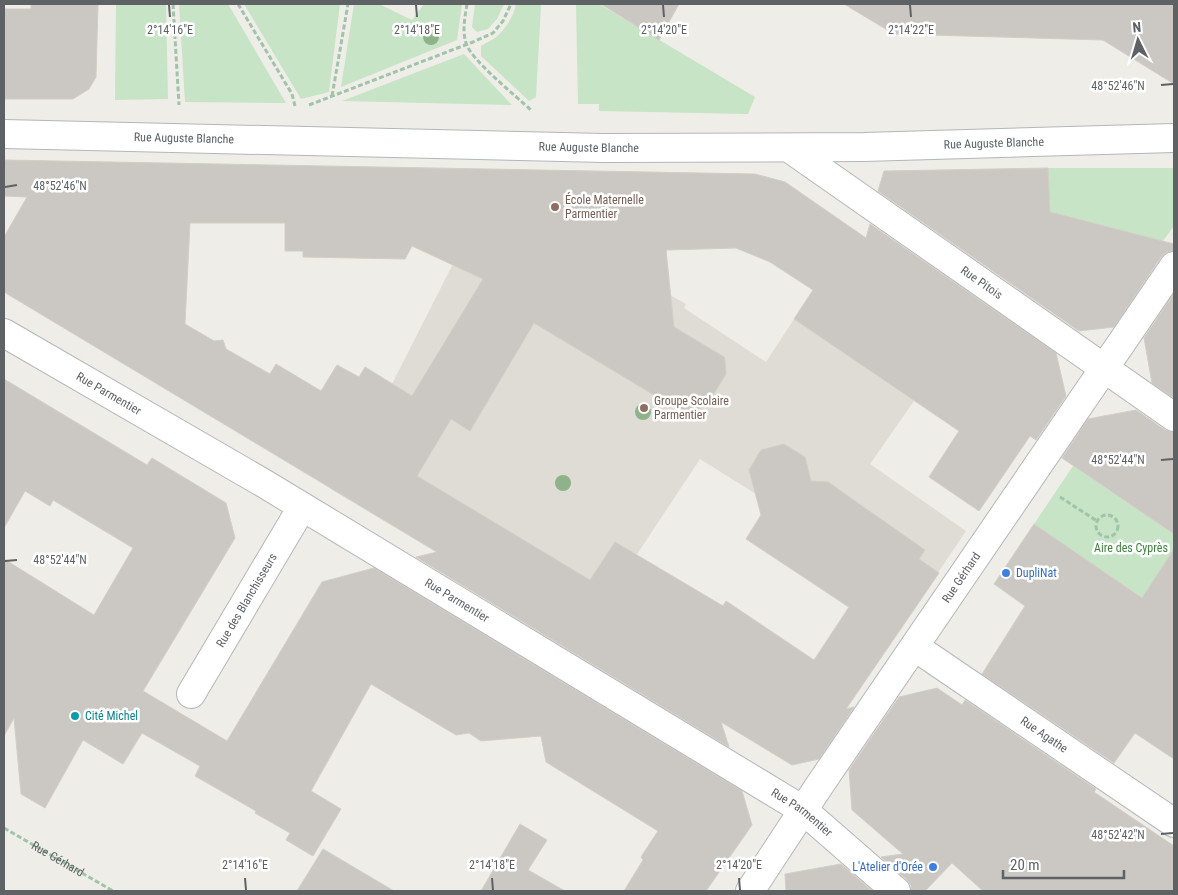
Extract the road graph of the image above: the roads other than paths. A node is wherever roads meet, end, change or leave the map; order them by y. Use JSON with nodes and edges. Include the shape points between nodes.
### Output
{"nodes":[{"id":1,"x":4,"y":134,"type":"edge"},
{"id":2,"x":1174,"y":138,"type":"edge"},
{"id":3,"x":789,"y":148,"type":"junction"},
{"id":4,"x":1174,"y":266,"type":"edge"},
{"id":5,"x":4,"y":333,"type":"edge"},
{"id":6,"x":1104,"y":368,"type":"junction"},
{"id":7,"x":1174,"y":417,"type":"edge"},
{"id":8,"x":302,"y":507,"type":"junction"},
{"id":9,"x":915,"y":647,"type":"junction"},
{"id":10,"x":191,"y":694,"type":"dead end"},
{"id":11,"x":803,"y":810,"type":"junction"},
{"id":12,"x":1174,"y":824,"type":"edge"},
{"id":13,"x":750,"y":891,"type":"edge"},
{"id":14,"x":896,"y":891,"type":"edge"}],
"edges":[{"from":1,"to":3,"type":"street","name":"Rue Auguste Blanche","via":[[586,148]]},
{"from":2,"to":3,"type":"street","name":"Rue Auguste Blanche"},
{"from":3,"to":6,"type":"street","name":"Rue Pitois"},
{"from":4,"to":6,"type":"street","name":"Rue Gérhard"},
{"from":5,"to":8,"type":"street","name":"Rue Parmentier"},
{"from":6,"to":7,"type":"street","name":"Rue Pitois"},
{"from":6,"to":9,"type":"street","name":"Rue Gérhard"},
{"from":8,"to":10,"type":"street","name":"Rue des Blanchisseurs"},
{"from":8,"to":11,"type":"street","name":"Rue Parmentier"},
{"from":9,"to":11,"type":"street","name":"Rue Gérhard"},
{"from":9,"to":12,"type":"street","name":"Rue Agathe"},
{"from":11,"to":13,"type":"street","name":"Rue Gérhard"},
{"from":11,"to":14,"type":"street","name":"Rue Parmentier"}]}
